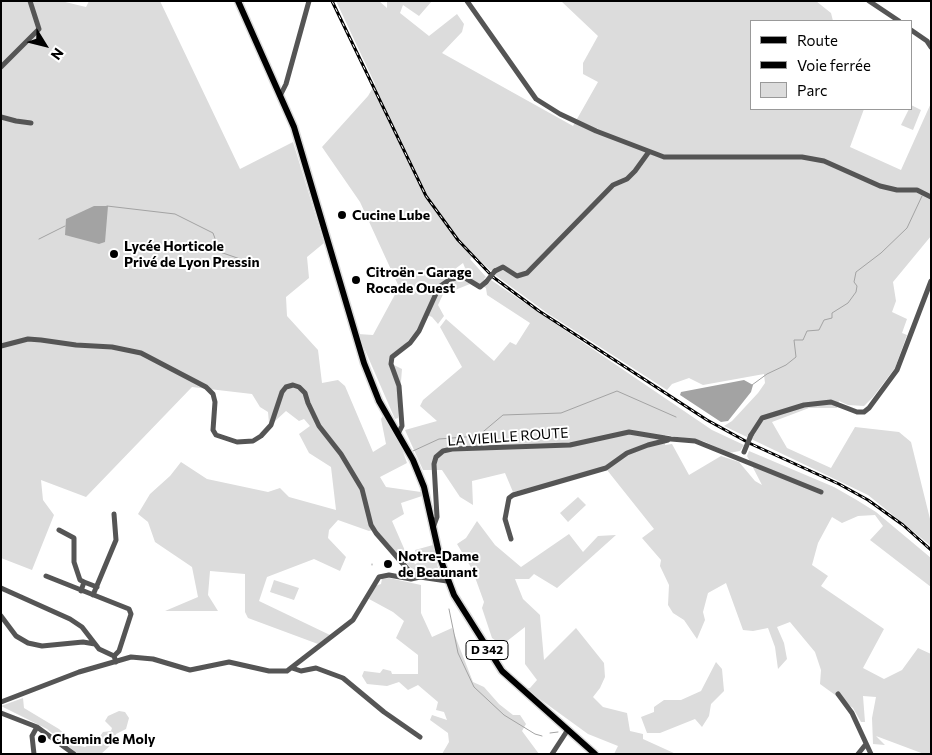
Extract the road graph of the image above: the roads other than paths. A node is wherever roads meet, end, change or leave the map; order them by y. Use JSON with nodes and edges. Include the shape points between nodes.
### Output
{"nodes":[{"id":1,"x":30,"y":1,"type":"edge"},
{"id":2,"x":238,"y":1,"type":"edge"},
{"id":3,"x":309,"y":1,"type":"edge"},
{"id":4,"x":466,"y":1,"type":"edge"},
{"id":5,"x":869,"y":1,"type":"edge"},
{"id":6,"x":898,"y":20,"type":"edge"},
{"id":7,"x":912,"y":31,"type":"edge"},
{"id":8,"x":931,"y":47,"type":"edge"},
{"id":9,"x":1,"y":67,"type":"edge"},
{"id":10,"x":281,"y":94,"type":"junction"},
{"id":11,"x":1,"y":116,"type":"edge"},
{"id":12,"x":31,"y":123,"type":"dead end"},
{"id":13,"x":648,"y":153,"type":"junction"},
{"id":14,"x":931,"y":196,"type":"edge"},
{"id":15,"x":931,"y":281,"type":"edge"},
{"id":16,"x":1,"y":346,"type":"edge"},
{"id":17,"x":398,"y":434,"type":"junction"},
{"id":18,"x":671,"y":439,"type":"junction"},
{"id":19,"x":740,"y":458,"type":"junction"},
{"id":20,"x":821,"y":492,"type":"dead end"},
{"id":21,"x":114,"y":514,"type":"dead end"},
{"id":22,"x":433,"y":528,"type":"junction"},
{"id":23,"x":59,"y":530,"type":"dead end"},
{"id":24,"x":512,"y":539,"type":"dead end"},
{"id":25,"x":46,"y":576,"type":"dead end"},
{"id":26,"x":420,"y":577,"type":"junction"},
{"id":27,"x":448,"y":581,"type":"junction"},
{"id":28,"x":84,"y":582,"type":"junction"},
{"id":29,"x":97,"y":587,"type":"junction"},
{"id":30,"x":1,"y":588,"type":"edge"},
{"id":31,"x":81,"y":591,"type":"junction"},
{"id":32,"x":94,"y":596,"type":"junction"},
{"id":33,"x":1,"y":616,"type":"edge"},
{"id":34,"x":95,"y":644,"type":"junction"},
{"id":35,"x":115,"y":659,"type":"junction"},
{"id":36,"x":292,"y":668,"type":"junction"},
{"id":37,"x":838,"y":694,"type":"dead end"},
{"id":38,"x":1,"y":702,"type":"edge"},
{"id":39,"x":1,"y":713,"type":"edge"},
{"id":40,"x":37,"y":727,"type":"junction"},
{"id":41,"x":567,"y":731,"type":"junction"},
{"id":42,"x":420,"y":737,"type":"dead end"},
{"id":43,"x":866,"y":744,"type":"junction"},
{"id":44,"x":34,"y":754,"type":"edge"},
{"id":45,"x":74,"y":754,"type":"edge"},
{"id":46,"x":552,"y":754,"type":"edge"},
{"id":47,"x":595,"y":754,"type":"edge"},
{"id":48,"x":858,"y":754,"type":"edge"},
{"id":49,"x":871,"y":754,"type":"edge"}],
"edges":[{"from":1,"to":9,"type":"street","via":[[39,29]]},
{"from":2,"to":10,"type":"main road","number":"D 342"},
{"from":3,"to":10,"type":"street"},
{"from":4,"to":13,"type":"street","via":[[536,99],[560,114]]},
{"from":5,"to":6,"type":"street"},
{"from":7,"to":8,"type":"street"},
{"from":10,"to":17,"type":"main road","number":"D 342","via":[[305,160],[364,363],[378,400]]},
{"from":11,"to":12,"type":"street"},
{"from":13,"to":14,"type":"street","via":[[692,158],[802,157],[824,162],[880,186],[917,190]]},
{"from":13,"to":17,"type":"street","bridge":true,"via":[[636,171],[613,185],[527,273],[517,276],[503,267],[480,287],[462,276],[439,287],[419,331],[392,357],[391,364],[399,386],[402,426]]},
{"from":15,"to":19,"type":"street","bridge":true,"via":[[897,370],[869,408],[857,412],[831,402],[804,405],[762,418]]},
{"from":16,"to":26,"type":"street","via":[[35,340],[141,353],[209,390],[215,402],[213,430],[216,435],[237,442],[253,441],[261,436],[270,425],[282,392],[286,387],[299,387],[305,393],[319,426],[362,489],[376,533],[403,565]]},
{"from":17,"to":22,"type":"main road","number":"D 342","via":[[424,487]]},
{"from":18,"to":19,"type":"street","name":"LA VIEILLE ROUTE","via":[[694,441]]},
{"from":18,"to":22,"type":"street","name":"LA VIEILLE ROUTE","via":[[629,432],[570,445],[443,451],[436,456],[434,464],[437,518]]},
{"from":18,"to":24,"type":"street","via":[[634,450],[606,468],[513,494],[509,498],[505,519]]},
{"from":19,"to":20,"type":"street","name":"LA VIEILLE ROUTE"},
{"from":21,"to":29,"type":"street","via":[[116,540]]},
{"from":22,"to":27,"type":"main road","number":"D 342"},
{"from":23,"to":28,"type":"street","via":[[74,538],[74,562],[80,580]]},
{"from":25,"to":31,"type":"street"},
{"from":26,"to":27,"type":"street"},
{"from":26,"to":36,"type":"street","via":[[379,577],[353,620]]},
{"from":27,"to":41,"type":"main road","number":"D 342","via":[[502,671]]},
{"from":28,"to":29,"type":"street"},
{"from":28,"to":31,"type":"street"},
{"from":29,"to":32,"type":"street"},
{"from":30,"to":34,"type":"street","via":[[70,619],[82,627]]},
{"from":31,"to":32,"type":"street"},
{"from":32,"to":35,"type":"street","via":[[129,609]]},
{"from":33,"to":34,"type":"street","via":[[6,626],[28,643],[42,646]]},
{"from":34,"to":35,"type":"street"},
{"from":35,"to":36,"type":"street","via":[[141,657],[190,670],[229,662],[279,672]]},
{"from":35,"to":38,"type":"street"},
{"from":36,"to":42,"type":"street","via":[[301,671],[316,668],[343,678]]},
{"from":37,"to":43,"type":"street","via":[[851,710]]},
{"from":39,"to":40,"type":"street"},
{"from":40,"to":44,"type":"street","via":[[32,736]]},
{"from":40,"to":45,"type":"street"},
{"from":41,"to":46,"type":"street"},
{"from":41,"to":47,"type":"main road","number":"D 342"},
{"from":43,"to":48,"type":"street"},
{"from":43,"to":49,"type":"street"}]}
